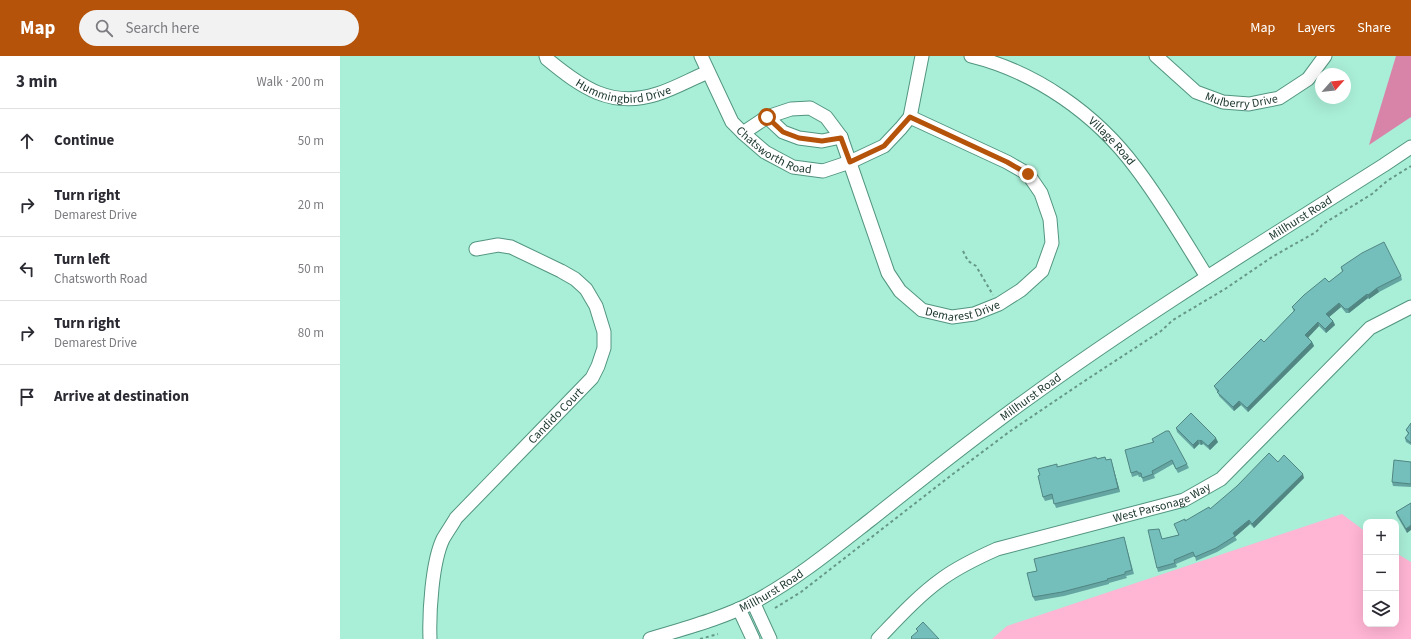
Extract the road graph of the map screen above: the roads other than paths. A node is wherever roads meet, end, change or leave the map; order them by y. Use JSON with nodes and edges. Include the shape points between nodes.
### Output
{"nodes":[{"id":1,"x":546,"y":56,"type":"edge"},
{"id":2,"x":701,"y":56,"type":"edge"},
{"id":3,"x":922,"y":56,"type":"edge"},
{"id":4,"x":970,"y":56,"type":"edge"},
{"id":5,"x":1156,"y":56,"type":"edge"},
{"id":6,"x":1325,"y":56,"type":"edge"},
{"id":7,"x":708,"y":72,"type":"junction"},
{"id":8,"x":767,"y":117,"type":"junction"},
{"id":9,"x":910,"y":117,"type":"junction"},
{"id":10,"x":743,"y":133,"type":"junction"},
{"id":11,"x":841,"y":138,"type":"junction"},
{"id":12,"x":1411,"y":147,"type":"edge"},
{"id":13,"x":850,"y":162,"type":"junction"},
{"id":14,"x":476,"y":249,"type":"dead end"},
{"id":15,"x":1208,"y":277,"type":"junction"},
{"id":16,"x":1411,"y":306,"type":"edge"},
{"id":17,"x":753,"y":602,"type":"junction"},
{"id":18,"x":739,"y":609,"type":"junction"},
{"id":19,"x":430,"y":639,"type":"edge"},
{"id":20,"x":650,"y":639,"type":"edge"},
{"id":21,"x":753,"y":639,"type":"edge"},
{"id":22,"x":770,"y":639,"type":"edge"},
{"id":23,"x":878,"y":639,"type":"edge"}],
"edges":[{"from":1,"to":7,"type":"street","name":"Hummingbird Drive","via":[[566,75],[599,94],[627,100],[657,94]]},
{"from":2,"to":7,"type":"street","name":"Chatsworth Road"},
{"from":3,"to":9,"type":"street"},
{"from":4,"to":15,"type":"street","name":"Village Road","via":[[1010,69],[1033,80],[1058,94],[1098,126],[1136,167]]},
{"from":5,"to":6,"type":"street","name":"Mulberry Drive","via":[[1196,92],[1223,102],[1248,104],[1279,98],[1308,79]]},
{"from":7,"to":10,"type":"street","name":"Chatsworth Road","via":[[732,122]]},
{"from":8,"to":10,"type":"street","name":"Demarest Drive"},
{"from":8,"to":11,"type":"street","via":[[783,132],[799,138],[822,141]]},
{"from":8,"to":11,"type":"street","name":"Demarest Drive","via":[[791,109],[810,108],[826,117]]},
{"from":9,"to":13,"type":"street","name":"Chatsworth Road","via":[[884,146]]},
{"from":9,"to":13,"type":"street","name":"Demarest Drive","via":[[1028,174],[1041,193],[1050,219],[1052,243],[1042,271],[1020,290],[999,304],[974,314],[952,317],[922,310],[900,291],[888,273]]},
{"from":10,"to":13,"type":"street","name":"Chatsworth Road","via":[[765,152],[793,167],[823,171]]},
{"from":11,"to":13,"type":"street","name":"Demarest Drive"},
{"from":12,"to":15,"type":"street","name":"Millhurst Road"},
{"from":14,"to":19,"type":"street","name":"Candido Court","via":[[498,245],[511,247],[575,279],[596,306],[604,332],[604,348],[592,378],[456,518],[443,539],[435,561]]},
{"from":15,"to":17,"type":"street","name":"Millhurst Road","via":[[1098,348],[954,454],[784,585]]},
{"from":16,"to":23,"type":"street","name":"West Parsonage Way","via":[[1370,328],[1220,479],[1184,500],[997,548],[942,579]]},
{"from":17,"to":18,"type":"street","name":"Millhurst Road"},
{"from":17,"to":22,"type":"street"},
{"from":18,"to":20,"type":"street","name":"Millhurst Road"},
{"from":18,"to":21,"type":"street"}]}
